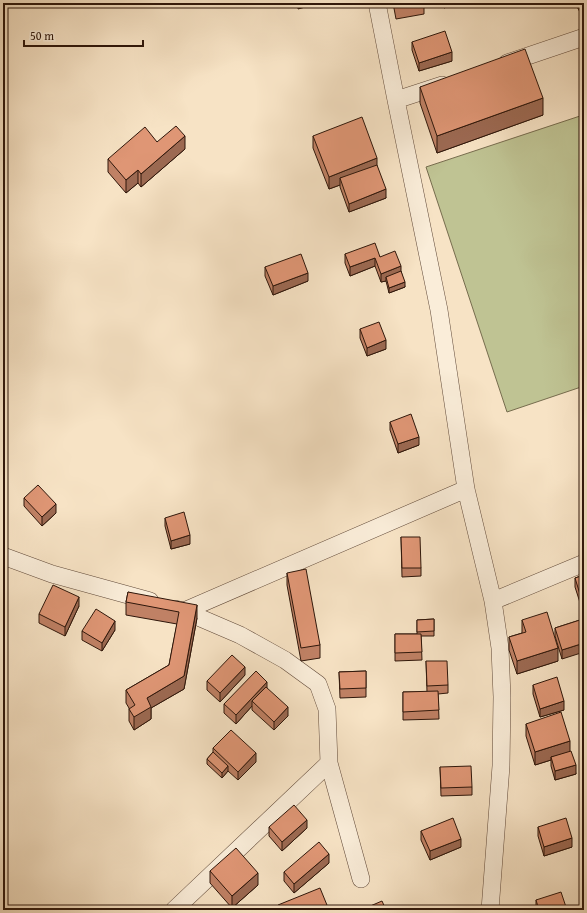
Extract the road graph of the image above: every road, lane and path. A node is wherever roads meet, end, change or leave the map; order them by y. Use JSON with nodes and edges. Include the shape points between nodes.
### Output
{"nodes":[{"id":1,"x":377,"y":3,"type":"edge"},
{"id":2,"x":584,"y":37,"type":"edge"},
{"id":3,"x":494,"y":67,"type":"edge"},
{"id":4,"x":456,"y":80,"type":"edge"},
{"id":5,"x":396,"y":100,"type":"junction"},
{"id":6,"x":466,"y":489,"type":"junction"},
{"id":7,"x":3,"y":556,"type":"edge"},
{"id":8,"x":584,"y":563,"type":"edge"},
{"id":9,"x":493,"y":601,"type":"junction"},
{"id":10,"x":184,"y":611,"type":"junction"},
{"id":11,"x":329,"y":763,"type":"junction"},
{"id":12,"x":361,"y":879,"type":"dead end"},
{"id":13,"x":174,"y":910,"type":"edge"},
{"id":14,"x":490,"y":910,"type":"edge"}],
"edges":[{"from":1,"to":5,"type":"street"},
{"from":2,"to":3,"type":"street"},
{"from":4,"to":5,"type":"street"},
{"from":5,"to":6,"type":"street","via":[[439,310]]},
{"from":6,"to":9,"type":"street"},
{"from":6,"to":10,"type":"street"},
{"from":7,"to":10,"type":"street","via":[[52,574]]},
{"from":8,"to":9,"type":"street"},
{"from":9,"to":14,"type":"street","via":[[500,648],[502,698],[501,766]]},
{"from":10,"to":11,"type":"street","via":[[240,635],[285,660],[318,684],[327,709]]},
{"from":11,"to":12,"type":"street"},
{"from":11,"to":13,"type":"street"}]}
